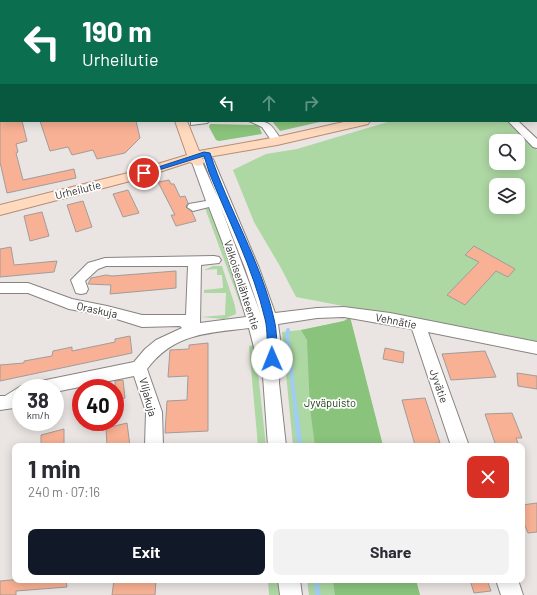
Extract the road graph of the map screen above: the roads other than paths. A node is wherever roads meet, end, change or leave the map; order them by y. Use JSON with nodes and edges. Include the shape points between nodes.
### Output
{"nodes":[{"id":1,"x":182,"y":122,"type":"edge"},
{"id":2,"x":197,"y":122,"type":"edge"},
{"id":3,"x":261,"y":122,"type":"edge"},
{"id":4,"x":360,"y":122,"type":"edge"},
{"id":5,"x":514,"y":122,"type":"edge"},
{"id":6,"x":277,"y":141,"type":"junction"},
{"id":7,"x":537,"y":145,"type":"edge"},
{"id":8,"x":202,"y":157,"type":"junction"},
{"id":9,"x":219,"y":202,"type":"junction"},
{"id":10,"x":193,"y":207,"type":"dead end"},
{"id":11,"x":0,"y":210,"type":"edge"},
{"id":12,"x":214,"y":260,"type":"dead end"},
{"id":13,"x":194,"y":261,"type":"junction"},
{"id":14,"x":0,"y":288,"type":"edge"},
{"id":15,"x":81,"y":289,"type":"dead end"},
{"id":16,"x":270,"y":320,"type":"junction"},
{"id":17,"x":255,"y":322,"type":"junction"},
{"id":18,"x":418,"y":326,"type":"junction"},
{"id":19,"x":192,"y":330,"type":"junction"},
{"id":20,"x":537,"y":348,"type":"edge"},
{"id":21,"x":139,"y":368,"type":"junction"},
{"id":22,"x":64,"y":383,"type":"edge"},
{"id":23,"x":271,"y":383,"type":"junction"},
{"id":24,"x":12,"y":400,"type":"edge"},
{"id":25,"x":0,"y":403,"type":"edge"},
{"id":26,"x":154,"y":443,"type":"edge"},
{"id":27,"x":277,"y":443,"type":"edge"},
{"id":28,"x":459,"y":443,"type":"edge"},
{"id":29,"x":289,"y":583,"type":"edge"},
{"id":30,"x":508,"y":583,"type":"edge"},
{"id":31,"x":290,"y":595,"type":"edge"},
{"id":32,"x":512,"y":595,"type":"edge"}],
"edges":[{"from":1,"to":8,"type":"main road","name":"Valkoisenlähteentie"},
{"from":2,"to":8,"type":"main road","name":"Valkoisenlähteentie"},
{"from":3,"to":6,"type":"street","via":[[267,126]]},
{"from":4,"to":6,"type":"main road","name":"Urheilutie"},
{"from":5,"to":7,"type":"street"},
{"from":6,"to":8,"type":"main road","name":"Urheilutie","via":[[256,148]]},
{"from":8,"to":9,"type":"street","name":"Valkoisenlähteentie"},
{"from":8,"to":11,"type":"main road","name":"Urheilutie"},
{"from":9,"to":10,"type":"street"},
{"from":9,"to":16,"type":"street","name":"Valkoisenlähteentie","via":[[252,268]]},
{"from":9,"to":17,"type":"street","name":"Valkoisenlähteentie","via":[[231,249]]},
{"from":12,"to":13,"type":"street"},
{"from":13,"to":15,"type":"street","via":[[105,262],[93,266],[80,277],[78,280]]},
{"from":13,"to":19,"type":"street"},
{"from":14,"to":19,"type":"street","name":"Oraskuja","via":[[28,288],[69,304],[142,321],[184,320]]},
{"from":16,"to":17,"type":"street","name":"Vehnätie"},
{"from":16,"to":18,"type":"street","name":"Vehnätie","via":[[344,312]]},
{"from":16,"to":23,"type":"street","name":"Valkoisenlähteentie","via":[[273,346]]},
{"from":17,"to":19,"type":"street"},
{"from":17,"to":23,"type":"street","name":"Valkoisenlähteentie"},
{"from":18,"to":20,"type":"street","name":"Vehnätie"},
{"from":18,"to":28,"type":"street","name":"Jyvätie"},
{"from":19,"to":21,"type":"street","name":"Viljakuja","via":[[156,346]]},
{"from":21,"to":22,"type":"street"},
{"from":21,"to":26,"type":"street","name":"Viljakuja","via":[[154,412]]},
{"from":23,"to":27,"type":"street","name":"Valkoisenlähteentie"},
{"from":24,"to":25,"type":"street"},
{"from":29,"to":31,"type":"street"},
{"from":30,"to":32,"type":"street"}]}
